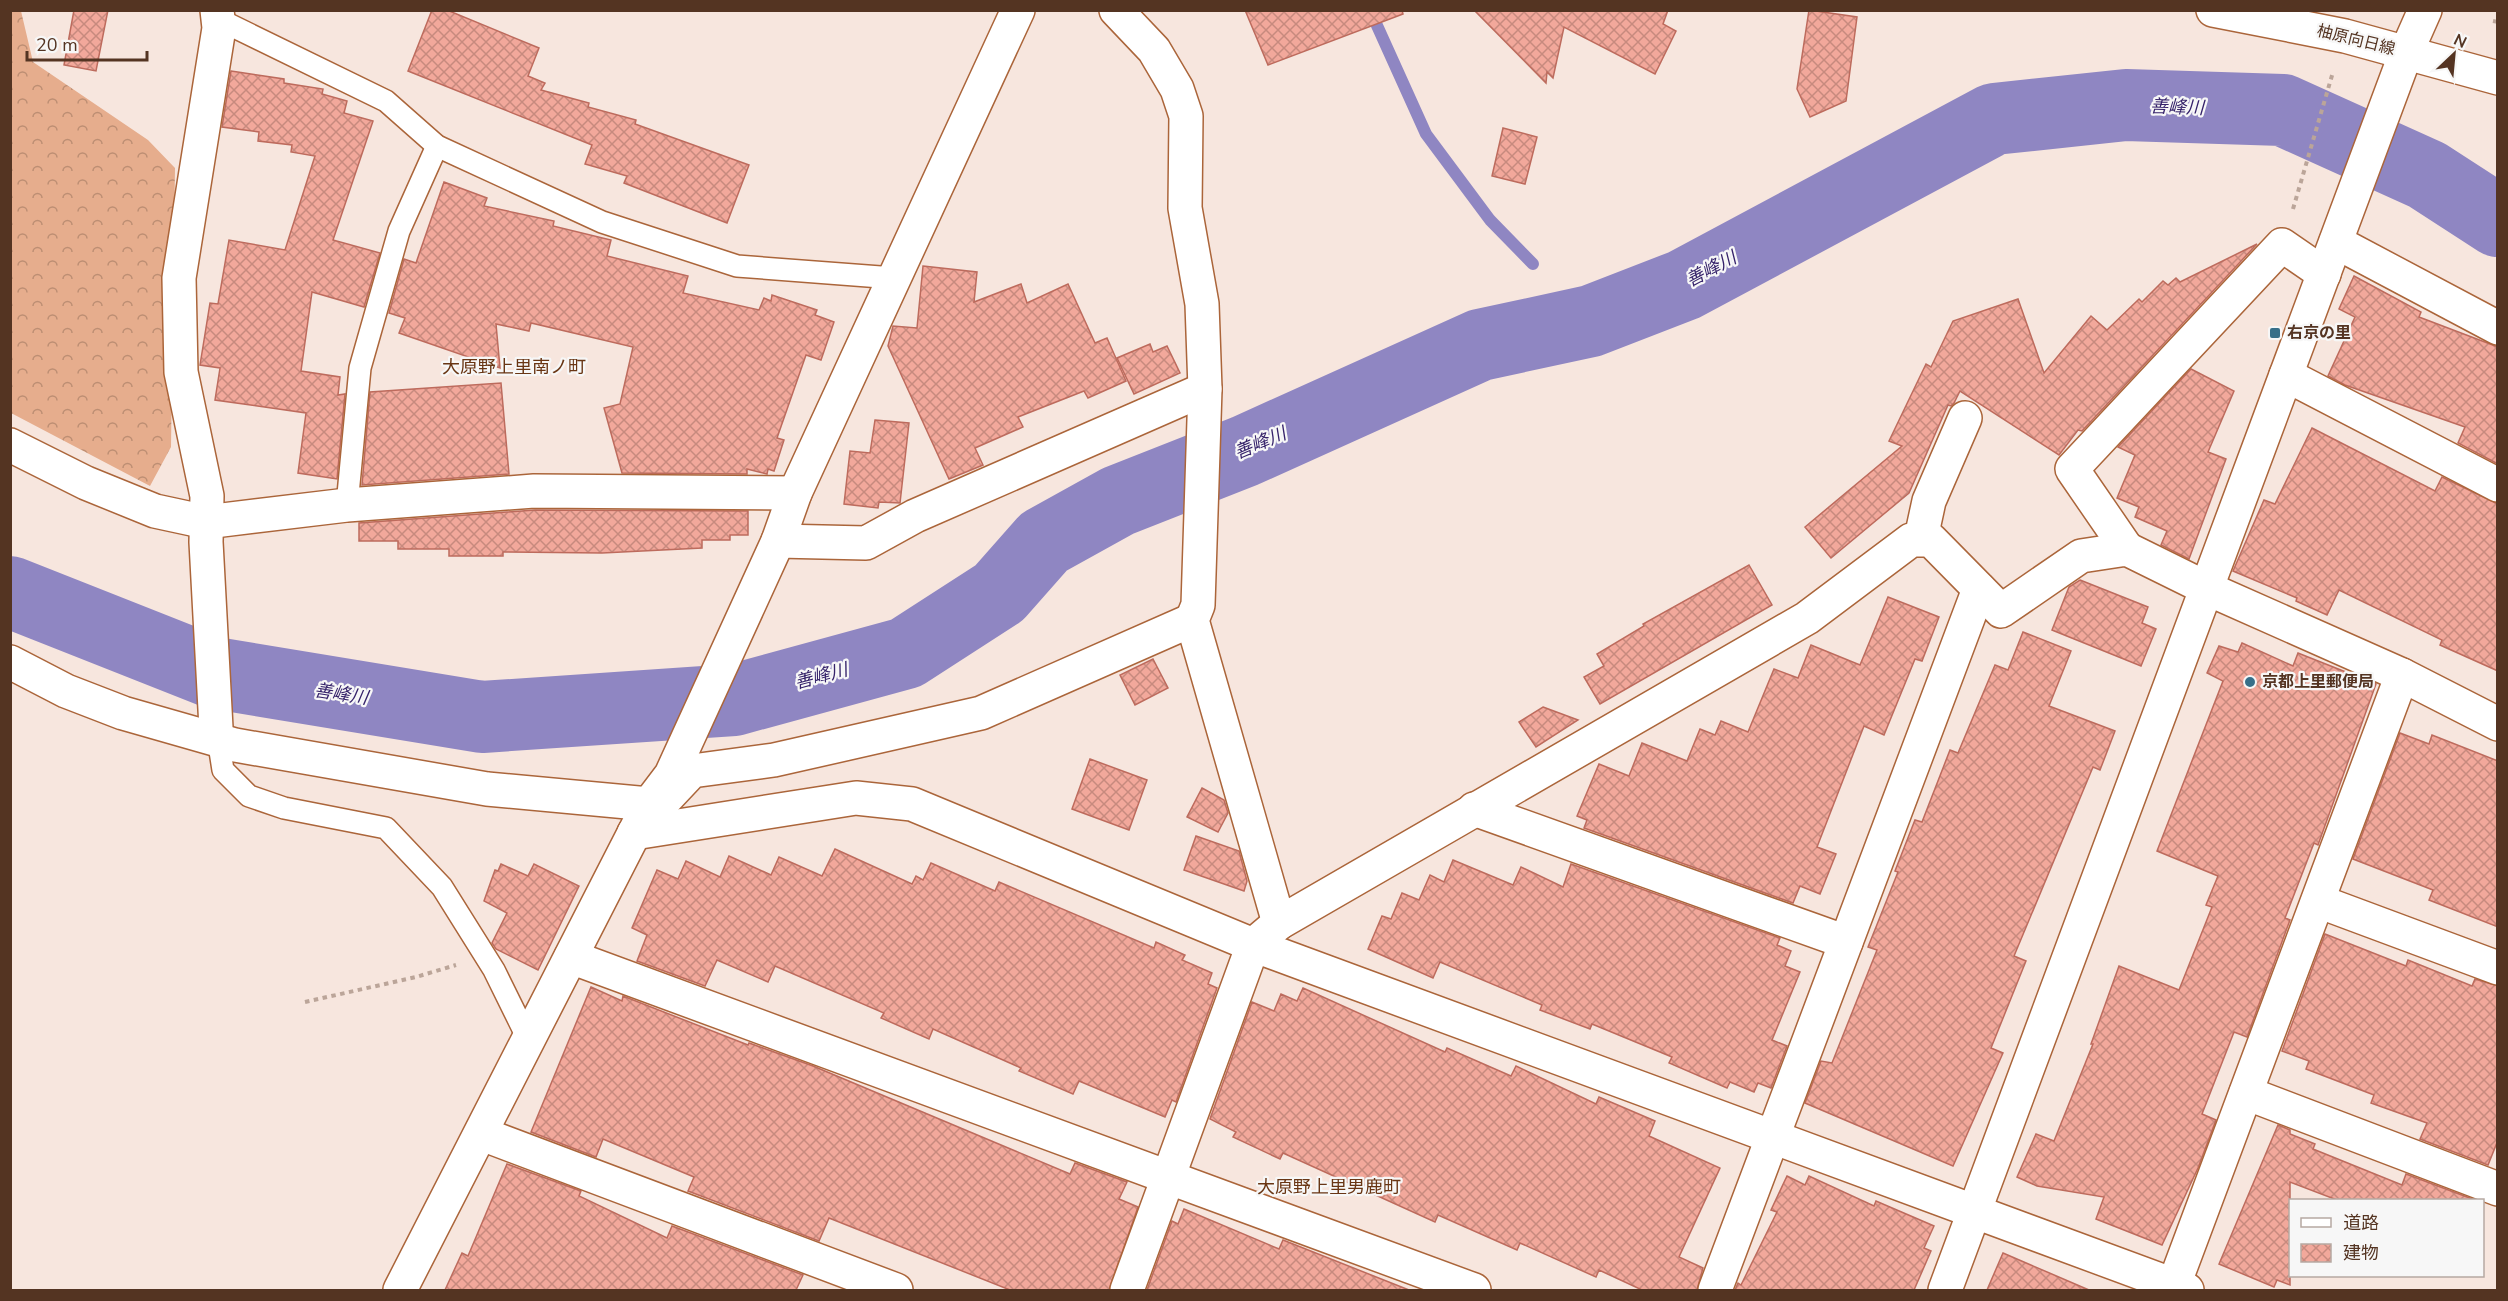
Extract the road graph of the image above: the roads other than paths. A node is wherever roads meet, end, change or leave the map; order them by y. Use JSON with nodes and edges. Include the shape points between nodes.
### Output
{"nodes":[{"id":1,"x":1018,"y":10,"type":"edge"},
{"id":2,"x":1116,"y":10,"type":"edge"},
{"id":3,"x":2213,"y":10,"type":"edge"},
{"id":4,"x":2425,"y":10,"type":"edge"},
{"id":5,"x":218,"y":15,"type":"edge"},
{"id":6,"x":2406,"y":53,"type":"junction"},
{"id":7,"x":2498,"y":78,"type":"edge"},
{"id":8,"x":436,"y":146,"type":"junction"},
{"id":9,"x":2330,"y":256,"type":"junction"},
{"id":10,"x":894,"y":278,"type":"junction"},
{"id":11,"x":2498,"y":328,"type":"edge"},
{"id":12,"x":2286,"y":375,"type":"junction"},
{"id":13,"x":1205,"y":389,"type":"junction"},
{"id":14,"x":1965,"y":418,"type":"dead end"},
{"id":15,"x":10,"y":445,"type":"edge"},
{"id":16,"x":2498,"y":485,"type":"edge"},
{"id":17,"x":795,"y":493,"type":"junction"},
{"id":18,"x":347,"y":506,"type":"junction"},
{"id":19,"x":206,"y":532,"type":"junction"},
{"id":20,"x":1921,"y":538,"type":"junction"},
{"id":21,"x":2127,"y":549,"type":"junction"},
{"id":22,"x":771,"y":552,"type":"junction"},
{"id":23,"x":2206,"y":588,"type":"junction"},
{"id":24,"x":1979,"y":589,"type":"junction"},
{"id":25,"x":1195,"y":613,"type":"junction"},
{"id":26,"x":10,"y":662,"type":"edge"},
{"id":27,"x":2402,"y":675,"type":"junction"},
{"id":28,"x":2498,"y":724,"type":"edge"},
{"id":29,"x":217,"y":735,"type":"junction"},
{"id":30,"x":649,"y":804,"type":"junction"},
{"id":31,"x":1474,"y":808,"type":"junction"},
{"id":32,"x":634,"y":833,"type":"junction"},
{"id":33,"x":2318,"y":901,"type":"junction"},
{"id":34,"x":1279,"y":923,"type":"junction"},
{"id":35,"x":1846,"y":942,"type":"junction"},
{"id":36,"x":1253,"y":945,"type":"junction"},
{"id":37,"x":572,"y":957,"type":"junction"},
{"id":38,"x":2498,"y":968,"type":"edge"},
{"id":39,"x":529,"y":1041,"type":"junction"},
{"id":40,"x":2246,"y":1093,"type":"junction"},
{"id":41,"x":482,"y":1134,"type":"junction"},
{"id":42,"x":1773,"y":1137,"type":"junction"},
{"id":43,"x":1168,"y":1178,"type":"junction"},
{"id":44,"x":2498,"y":1189,"type":"edge"},
{"id":45,"x":1974,"y":1212,"type":"junction"},
{"id":46,"x":2178,"y":1289,"type":"edge"},
{"id":47,"x":400,"y":1290,"type":"edge"},
{"id":48,"x":896,"y":1290,"type":"edge"},
{"id":49,"x":1127,"y":1290,"type":"edge"},
{"id":50,"x":1474,"y":1290,"type":"edge"},
{"id":51,"x":1715,"y":1290,"type":"edge"},
{"id":52,"x":1945,"y":1290,"type":"edge"}],
"edges":[{"from":1,"to":10,"type":"street"},
{"from":2,"to":13,"type":"street","via":[[1154,50],[1177,89],[1186,116],[1185,208],[1202,304]]},
{"from":3,"to":6,"type":"street","name":"柚原向日線","via":[[2345,36]]},
{"from":4,"to":6,"type":"street"},
{"from":5,"to":8,"type":"lane","via":[[386,101]]},
{"from":5,"to":19,"type":"street","via":[[179,278],[181,372],[207,496]]},
{"from":6,"to":7,"type":"street","name":"柚原向日線"},
{"from":6,"to":9,"type":"street"},
{"from":8,"to":10,"type":"lane","via":[[602,222],[737,267]]},
{"from":8,"to":18,"type":"lane","via":[[399,231],[360,368]]},
{"from":9,"to":11,"type":"street"},
{"from":9,"to":12,"type":"street"},
{"from":9,"to":21,"type":"street","via":[[2282,245],[2072,469]]},
{"from":10,"to":17,"type":"street"},
{"from":12,"to":16,"type":"street"},
{"from":12,"to":23,"type":"street"},
{"from":13,"to":22,"type":"street","via":[[915,516],[867,543]]},
{"from":13,"to":25,"type":"street"},
{"from":14,"to":20,"type":"street","via":[[1932,490]]},
{"from":15,"to":19,"type":"street","via":[[86,483]]},
{"from":17,"to":18,"type":"street","via":[[534,491]]},
{"from":17,"to":22,"type":"street"},
{"from":18,"to":19,"type":"street"},
{"from":19,"to":29,"type":"street"},
{"from":20,"to":24,"type":"street","via":[[1931,540]]},
{"from":20,"to":31,"type":"street","via":[[1911,540],[1807,618]]},
{"from":21,"to":23,"type":"street"},
{"from":21,"to":24,"type":"street","via":[[2082,556],[2001,611]]},
{"from":22,"to":30,"type":"street","via":[[671,775]]},
{"from":23,"to":27,"type":"street"},
{"from":23,"to":45,"type":"street"},
{"from":24,"to":35,"type":"street"},
{"from":25,"to":32,"type":"street","via":[[981,712],[774,760],[692,771]]},
{"from":25,"to":34,"type":"street"},
{"from":26,"to":29,"type":"street","via":[[66,691],[123,713]]},
{"from":27,"to":28,"type":"street"},
{"from":27,"to":33,"type":"street"},
{"from":29,"to":30,"type":"street","via":[[305,759],[476,788]]},
{"from":29,"to":39,"type":"lane","via":[[223,770],[249,796],[284,808],[386,828],[442,887],[485,956]]},
{"from":30,"to":32,"type":"street"},
{"from":31,"to":34,"type":"street"},
{"from":31,"to":35,"type":"street"},
{"from":32,"to":36,"type":"street","via":[[856,798],[912,804]]},
{"from":32,"to":37,"type":"street"},
{"from":33,"to":38,"type":"street"},
{"from":33,"to":40,"type":"street"},
{"from":34,"to":36,"type":"street"},
{"from":35,"to":42,"type":"street"},
{"from":36,"to":42,"type":"street"},
{"from":36,"to":43,"type":"street"},
{"from":37,"to":39,"type":"street"},
{"from":37,"to":43,"type":"street"},
{"from":39,"to":41,"type":"street"},
{"from":40,"to":44,"type":"street"},
{"from":40,"to":46,"type":"street"},
{"from":41,"to":47,"type":"street"},
{"from":41,"to":48,"type":"street"},
{"from":42,"to":45,"type":"street"},
{"from":42,"to":51,"type":"street"},
{"from":43,"to":49,"type":"street"},
{"from":43,"to":50,"type":"street"},
{"from":45,"to":46,"type":"street"},
{"from":45,"to":52,"type":"street"}]}
